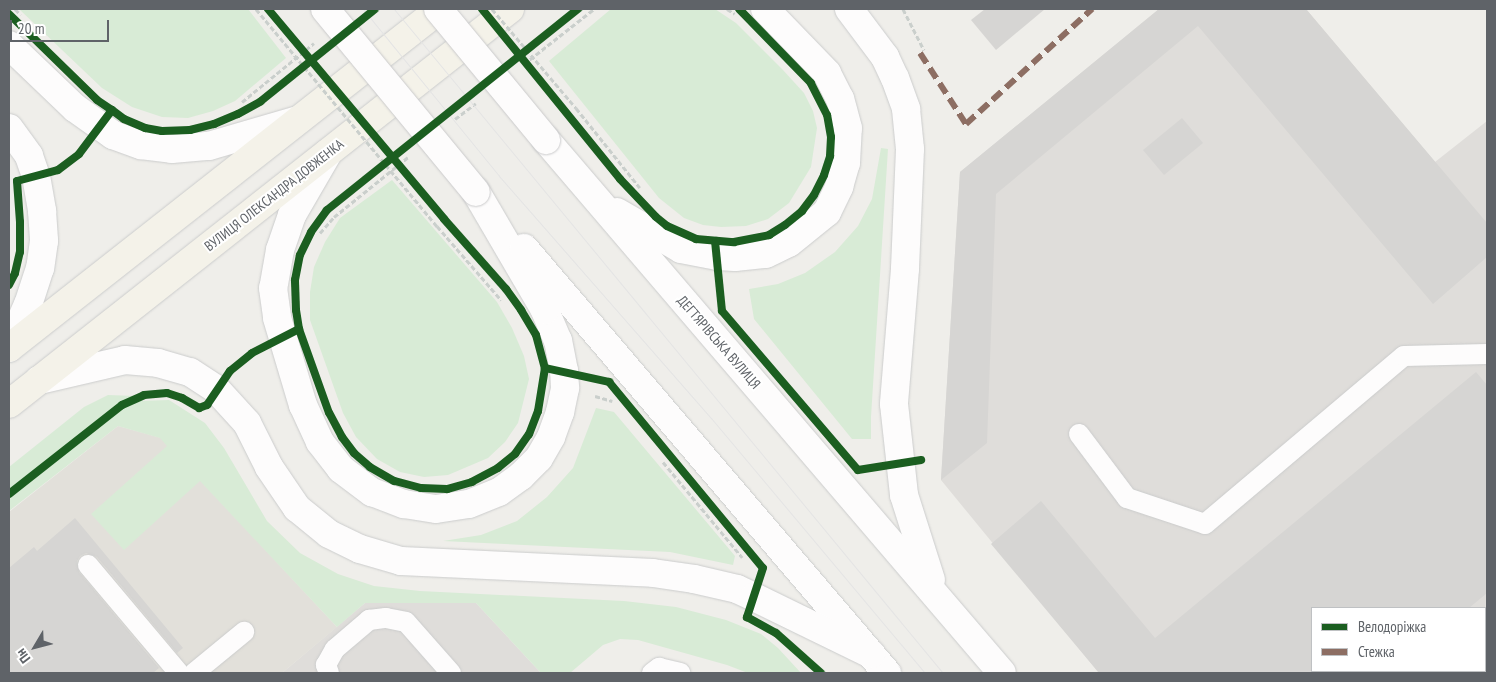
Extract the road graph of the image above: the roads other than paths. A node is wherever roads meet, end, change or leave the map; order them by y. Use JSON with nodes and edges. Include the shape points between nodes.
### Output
{"nodes":[{"id":1,"x":325,"y":9,"type":"edge"},
{"id":2,"x":439,"y":9,"type":"edge"},
{"id":3,"x":510,"y":9,"type":"edge"},
{"id":4,"x":849,"y":9,"type":"edge"},
{"id":5,"x":755,"y":12,"type":"edge"},
{"id":6,"x":10,"y":26,"type":"edge"},
{"id":7,"x":298,"y":120,"type":"junction"},
{"id":8,"x":9,"y":128,"type":"edge"},
{"id":9,"x":328,"y":153,"type":"junction"},
{"id":10,"x":476,"y":192,"type":"junction"},
{"id":11,"x":594,"y":198,"type":"junction"},
{"id":12,"x":9,"y":348,"type":"edge"},
{"id":13,"x":1487,"y":354,"type":"edge"},
{"id":14,"x":39,"y":380,"type":"junction"},
{"id":15,"x":9,"y":404,"type":"edge"},
{"id":16,"x":1079,"y":434,"type":"dead end"},
{"id":17,"x":88,"y":565,"type":"dead end"},
{"id":18,"x":937,"y":596,"type":"junction"},
{"id":19,"x":244,"y":632,"type":"dead end"},
{"id":20,"x":879,"y":664,"type":"edge"},
{"id":21,"x":179,"y":673,"type":"edge"},
{"id":22,"x":194,"y":673,"type":"edge"},
{"id":23,"x":328,"y":673,"type":"edge"},
{"id":24,"x":451,"y":673,"type":"edge"},
{"id":25,"x":652,"y":673,"type":"edge"},
{"id":26,"x":680,"y":673,"type":"edge"},
{"id":27,"x":1002,"y":673,"type":"edge"}],
"edges":[{"from":1,"to":10,"type":"main road","bridge":true},
{"from":2,"to":7,"type":"main road"},
{"from":2,"to":11,"type":"main road","name":"ДЕГТЯРІВСЬКА ВУЛИЦЯ","bridge":true},
{"from":3,"to":9,"type":"main road","name":"ВУЛИЦЯ ОЛЕКСАНДРА ДОВЖЕНКА"},
{"from":4,"to":18,"type":"main road","via":[[885,57],[906,109],[910,159],[894,404],[904,496]]},
{"from":5,"to":11,"type":"main road","via":[[827,73],[840,99],[848,128],[846,163],[827,212],[789,243],[766,254],[717,256],[681,250]]},
{"from":6,"to":7,"type":"main road","via":[[75,108],[114,135],[141,145],[172,149],[209,146]]},
{"from":7,"to":12,"type":"main road"},
{"from":8,"to":12,"type":"main road","via":[[29,156],[36,176],[44,241],[40,268]]},
{"from":9,"to":10,"type":"main road","via":[[292,215],[280,250],[273,288],[280,331],[303,405],[320,442],[341,469],[372,492],[404,504],[436,509],[469,504],[499,492],[539,458],[560,412],[565,388],[558,341],[545,310]]},
{"from":9,"to":14,"type":"main road","name":"ВУЛИЦЯ ОЛЕКСАНДРА ДОВЖЕНКА"},
{"from":10,"to":20,"type":"main road"},
{"from":11,"to":18,"type":"main road","name":"ДЕГТЯРІВСЬКА ВУЛИЦЯ"},
{"from":13,"to":16,"type":"lane","via":[[1404,356],[1205,524],[1127,498]]},
{"from":14,"to":15,"type":"main road","name":"ВУЛИЦЯ ОЛЕКСАНДРА ДОВЖЕНКА"},
{"from":14,"to":20,"type":"main road","via":[[125,360],[158,363],[196,375],[216,389],[247,423],[269,467],[297,508],[329,534],[360,549],[401,561],[653,573],[694,579],[737,589]]},
{"from":17,"to":21,"type":"lane"},
{"from":18,"to":27,"type":"main road","name":"ДЕГТЯРІВСЬКА ВУЛИЦЯ"},
{"from":19,"to":22,"type":"lane"},
{"from":23,"to":24,"type":"lane","via":[[326,665],[335,649],[369,620],[386,611],[406,622]]},
{"from":25,"to":26,"type":"lane","via":[[659,668]]}]}
